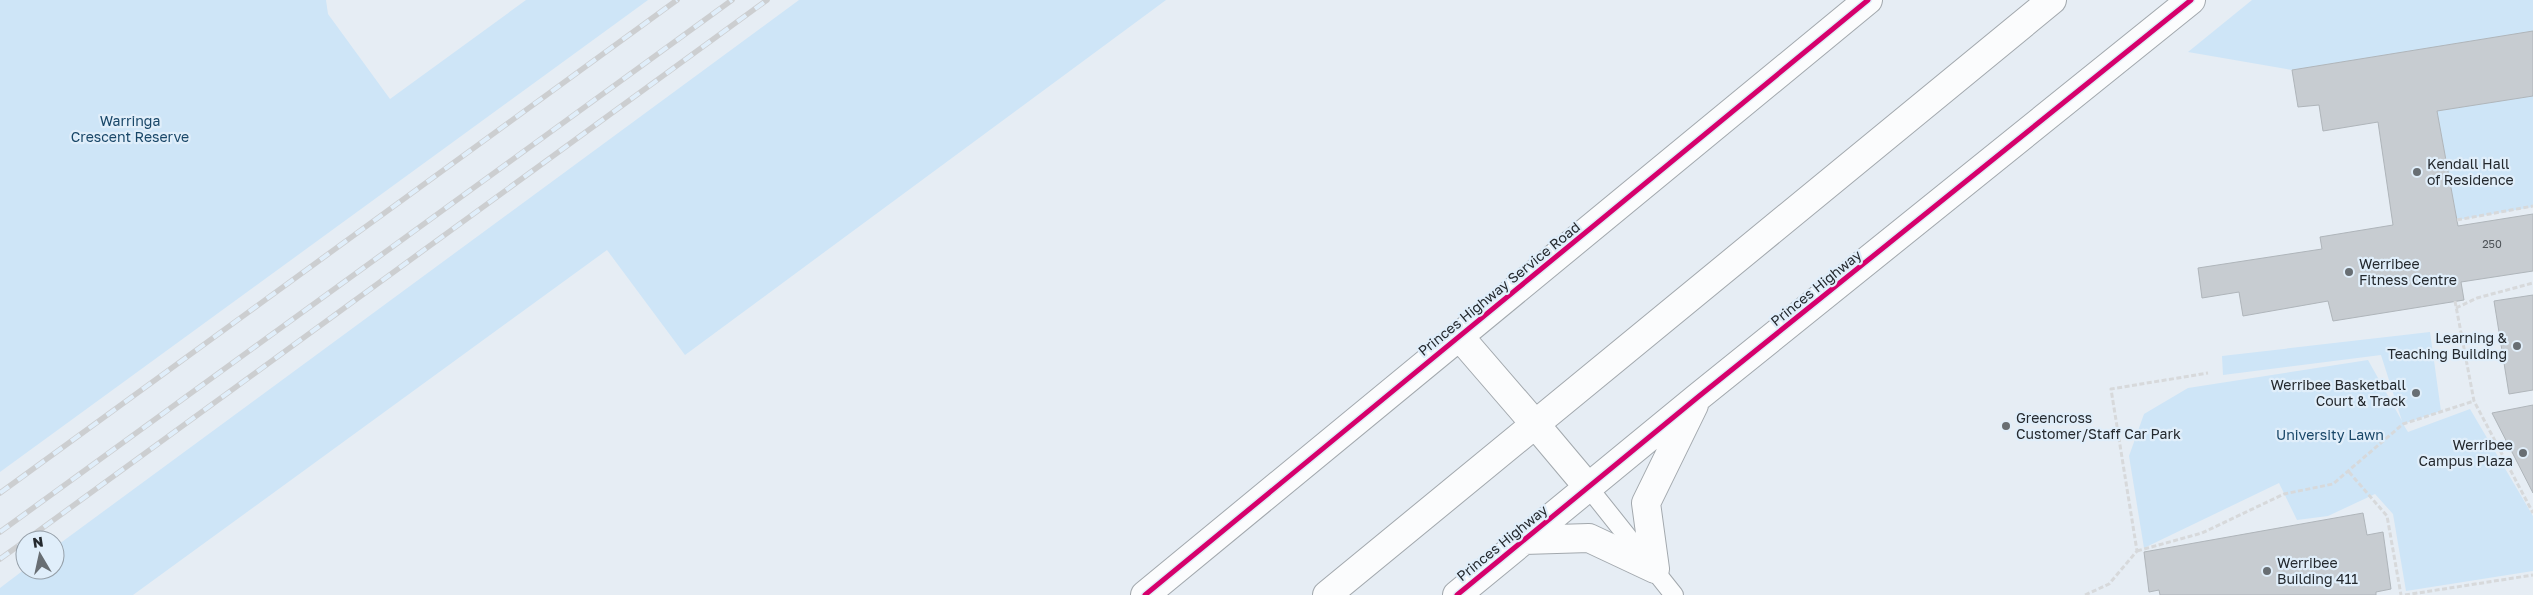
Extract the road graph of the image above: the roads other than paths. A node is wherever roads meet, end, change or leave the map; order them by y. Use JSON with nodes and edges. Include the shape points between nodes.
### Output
{"nodes":[{"id":1,"x":1868,"y":0,"type":"edge"},
{"id":2,"x":2052,"y":0,"type":"edge"},
{"id":3,"x":2191,"y":0,"type":"edge"},
{"id":4,"x":1459,"y":336,"type":"junction"},
{"id":5,"x":1698,"y":397,"type":"junction"},
{"id":6,"x":1535,"y":424,"type":"junction"},
{"id":7,"x":1588,"y":487,"type":"junction"},
{"id":8,"x":1524,"y":540,"type":"junction"},
{"id":9,"x":1655,"y":569,"type":"junction"},
{"id":10,"x":1145,"y":595,"type":"edge"},
{"id":11,"x":1327,"y":595,"type":"edge"},
{"id":12,"x":1457,"y":595,"type":"edge"},
{"id":13,"x":1674,"y":595,"type":"edge"}],
"edges":[{"from":1,"to":4,"type":"main road","name":"Princes Highway Service Road"},
{"from":2,"to":6,"type":"main road"},
{"from":3,"to":5,"type":"main road","name":"Princes Highway"},
{"from":4,"to":6,"type":"main road"},
{"from":4,"to":10,"type":"main road","name":"Princes Highway Service Road"},
{"from":5,"to":7,"type":"main road","name":"Princes Highway"},
{"from":5,"to":9,"type":"main road","via":[[1646,503]]},
{"from":6,"to":7,"type":"main road"},
{"from":6,"to":11,"type":"main road"},
{"from":7,"to":8,"type":"main road","name":"Princes Highway"},
{"from":7,"to":9,"type":"lane"},
{"from":8,"to":9,"type":"main road","via":[[1589,538]]},
{"from":8,"to":12,"type":"main road","name":"Princes Highway"},
{"from":9,"to":13,"type":"lane"}]}
